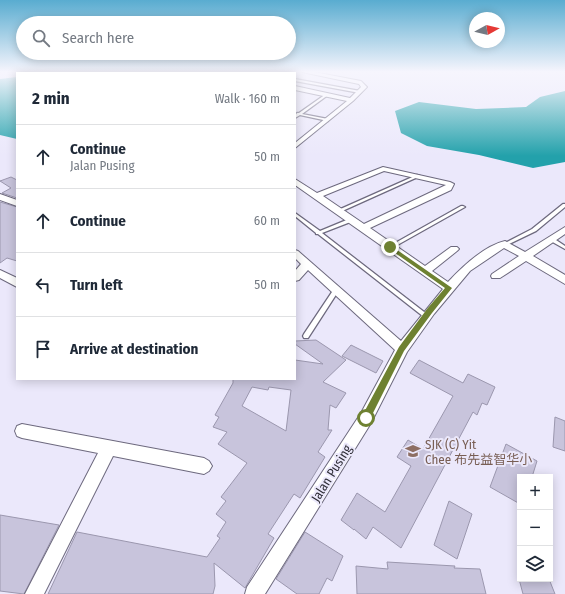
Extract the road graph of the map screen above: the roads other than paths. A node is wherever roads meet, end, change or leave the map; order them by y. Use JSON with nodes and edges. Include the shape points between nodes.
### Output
{"nodes":[{"id":1,"x":320,"y":100,"type":"edge"},
{"id":2,"x":351,"y":100,"type":"edge"},
{"id":3,"x":296,"y":113,"type":"edge"},
{"id":4,"x":300,"y":114,"type":"junction"},
{"id":5,"x":296,"y":116,"type":"edge"},
{"id":6,"x":327,"y":120,"type":"junction"},
{"id":7,"x":299,"y":139,"type":"edge"},
{"id":8,"x":418,"y":176,"type":"junction"},
{"id":9,"x":296,"y":182,"type":"edge"},
{"id":10,"x":316,"y":196,"type":"junction"},
{"id":11,"x":0,"y":197,"type":"edge"},
{"id":12,"x":16,"y":203,"type":"edge"},
{"id":13,"x":565,"y":205,"type":"edge"},
{"id":14,"x":464,"y":207,"type":"dead end"},
{"id":15,"x":338,"y":211,"type":"junction"},
{"id":16,"x":296,"y":215,"type":"edge"},
{"id":17,"x":351,"y":220,"type":"junction"},
{"id":18,"x":362,"y":228,"type":"junction"},
{"id":19,"x":565,"y":230,"type":"edge"},
{"id":20,"x":318,"y":233,"type":"junction"},
{"id":21,"x":551,"y":239,"type":"junction"},
{"id":22,"x":505,"y":244,"type":"junction"},
{"id":23,"x":390,"y":247,"type":"junction"},
{"id":24,"x":565,"y":248,"type":"edge"},
{"id":25,"x":454,"y":249,"type":"dead end"},
{"id":26,"x":296,"y":254,"type":"edge"},
{"id":27,"x":527,"y":256,"type":"junction"},
{"id":28,"x":307,"y":264,"type":"junction"},
{"id":29,"x":425,"y":271,"type":"junction"},
{"id":30,"x":0,"y":273,"type":"edge"},
{"id":31,"x":496,"y":276,"type":"dead end"},
{"id":32,"x":296,"y":277,"type":"edge"},
{"id":33,"x":565,"y":280,"type":"edge"},
{"id":34,"x":16,"y":282,"type":"edge"},
{"id":35,"x":449,"y":288,"type":"junction"},
{"id":36,"x":336,"y":290,"type":"junction"},
{"id":37,"x":426,"y":316,"type":"junction"},
{"id":38,"x":306,"y":336,"type":"dead end"},
{"id":39,"x":402,"y":349,"type":"junction"},
{"id":40,"x":22,"y":431,"type":"dead end"},
{"id":41,"x":109,"y":447,"type":"junction"},
{"id":42,"x":204,"y":466,"type":"dead end"},
{"id":43,"x":34,"y":594,"type":"edge"},
{"id":44,"x":254,"y":594,"type":"edge"}],
"edges":[{"from":1,"to":4,"type":"lane"},
{"from":2,"to":6,"type":"street"},
{"from":3,"to":4,"type":"lane"},
{"from":4,"to":5,"type":"lane"},
{"from":4,"to":6,"type":"lane"},
{"from":6,"to":7,"type":"street"},
{"from":8,"to":10,"type":"street","via":[[383,169]]},
{"from":8,"to":15,"type":"lane"},
{"from":8,"to":18,"type":"street","via":[[446,182],[450,186]]},
{"from":9,"to":10,"type":"street"},
{"from":10,"to":15,"type":"street"},
{"from":11,"to":12,"type":"street"},
{"from":13,"to":22,"type":"lane","via":[[534,230]]},
{"from":14,"to":23,"type":"lane"},
{"from":15,"to":17,"type":"street"},
{"from":16,"to":20,"type":"lane"},
{"from":17,"to":18,"type":"street"},
{"from":17,"to":20,"type":"lane"},
{"from":18,"to":23,"type":"street"},
{"from":19,"to":21,"type":"street"},
{"from":20,"to":37,"type":"lane"},
{"from":21,"to":24,"type":"lane"},
{"from":21,"to":27,"type":"street"},
{"from":22,"to":27,"type":"street"},
{"from":22,"to":35,"type":"street","name":"Jalan Pusing","via":[[466,269]]},
{"from":23,"to":29,"type":"street"},
{"from":25,"to":29,"type":"street"},
{"from":26,"to":28,"type":"street"},
{"from":27,"to":31,"type":"street"},
{"from":27,"to":33,"type":"street"},
{"from":28,"to":32,"type":"street"},
{"from":28,"to":36,"type":"street"},
{"from":29,"to":35,"type":"street"},
{"from":30,"to":34,"type":"street"},
{"from":35,"to":37,"type":"street","name":"Jalan Pusing"},
{"from":36,"to":38,"type":"lane"},
{"from":36,"to":39,"type":"street"},
{"from":37,"to":39,"type":"street","name":"Jalan Pusing"},
{"from":39,"to":44,"type":"street","name":"Jalan Pusing","via":[[366,418]]},
{"from":40,"to":41,"type":"street"},
{"from":41,"to":42,"type":"street"},
{"from":41,"to":43,"type":"street"}]}
